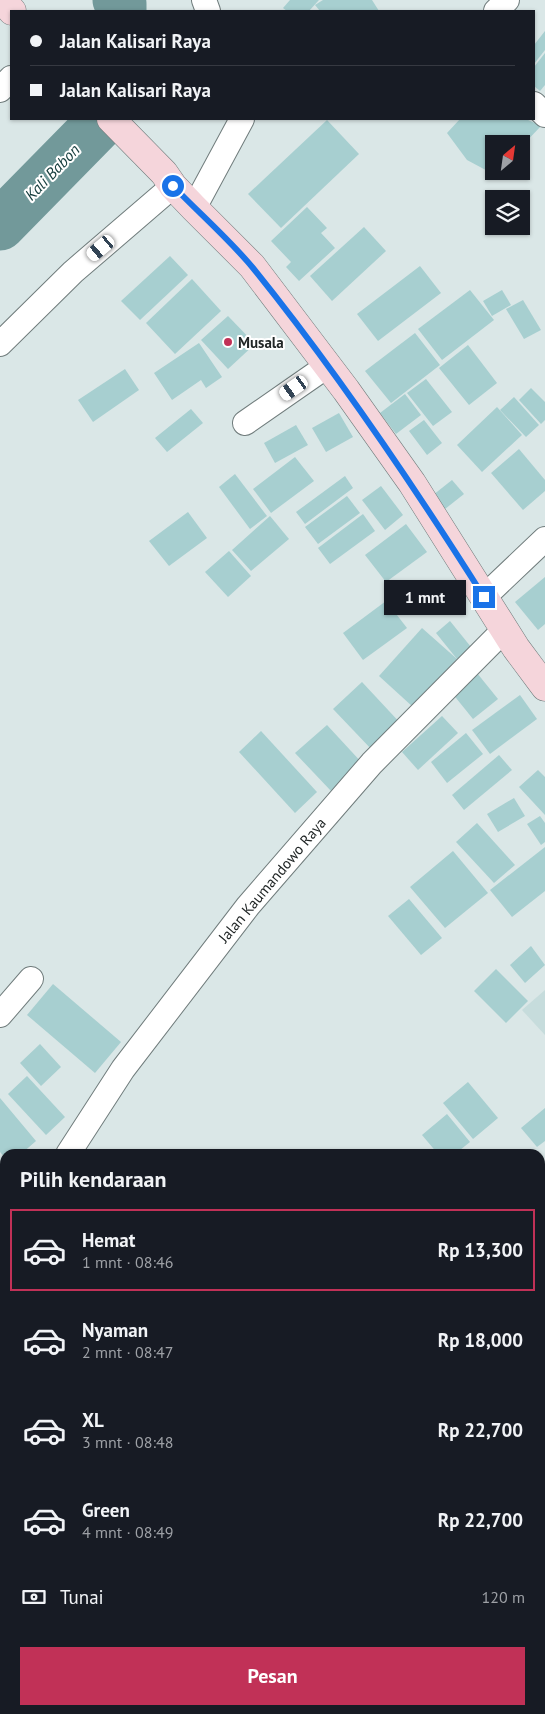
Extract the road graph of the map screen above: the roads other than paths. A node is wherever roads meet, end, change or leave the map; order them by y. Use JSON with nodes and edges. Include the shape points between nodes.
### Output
{"nodes":[{"id":1,"x":2,"y":0,"type":"edge"},
{"id":2,"x":508,"y":0,"type":"edge"},
{"id":3,"x":11,"y":10,"type":"edge"},
{"id":4,"x":497,"y":10,"type":"edge"},
{"id":5,"x":10,"y":79,"type":"edge"},
{"id":6,"x":0,"y":90,"type":"edge"},
{"id":7,"x":535,"y":105,"type":"edge"},
{"id":8,"x":545,"y":116,"type":"edge"},
{"id":9,"x":112,"y":120,"type":"edge"},
{"id":10,"x":235,"y":124,"type":"edge"},
{"id":11,"x":169,"y":180,"type":"junction"},
{"id":12,"x":194,"y":208,"type":"junction"},
{"id":13,"x":0,"y":344,"type":"edge"},
{"id":14,"x":327,"y":366,"type":"junction"},
{"id":15,"x":245,"y":423,"type":"dead end"},
{"id":16,"x":545,"y":539,"type":"edge"},
{"id":17,"x":484,"y":597,"type":"junction"},
{"id":18,"x":504,"y":630,"type":"junction"},
{"id":19,"x":545,"y":687,"type":"edge"},
{"id":20,"x":31,"y":979,"type":"dead end"},
{"id":21,"x":0,"y":1015,"type":"edge"},
{"id":22,"x":71,"y":1149,"type":"edge"}],
"edges":[{"from":1,"to":3,"type":"street"},
{"from":2,"to":4,"type":"street"},
{"from":5,"to":6,"type":"street"},
{"from":7,"to":8,"type":"street"},
{"from":9,"to":11,"type":"street"},
{"from":10,"to":12,"type":"street"},
{"from":11,"to":12,"type":"street"},
{"from":11,"to":13,"type":"street"},
{"from":12,"to":14,"type":"street","via":[[252,266]]},
{"from":14,"to":15,"type":"street"},
{"from":14,"to":17,"type":"street","via":[[412,483]]},
{"from":16,"to":17,"type":"street"},
{"from":17,"to":18,"type":"street"},
{"from":18,"to":19,"type":"street"},
{"from":18,"to":22,"type":"street","name":"Jalan Kaumandowo Raya","via":[[372,763],[248,906],[123,1069]]},
{"from":20,"to":21,"type":"street"}]}
